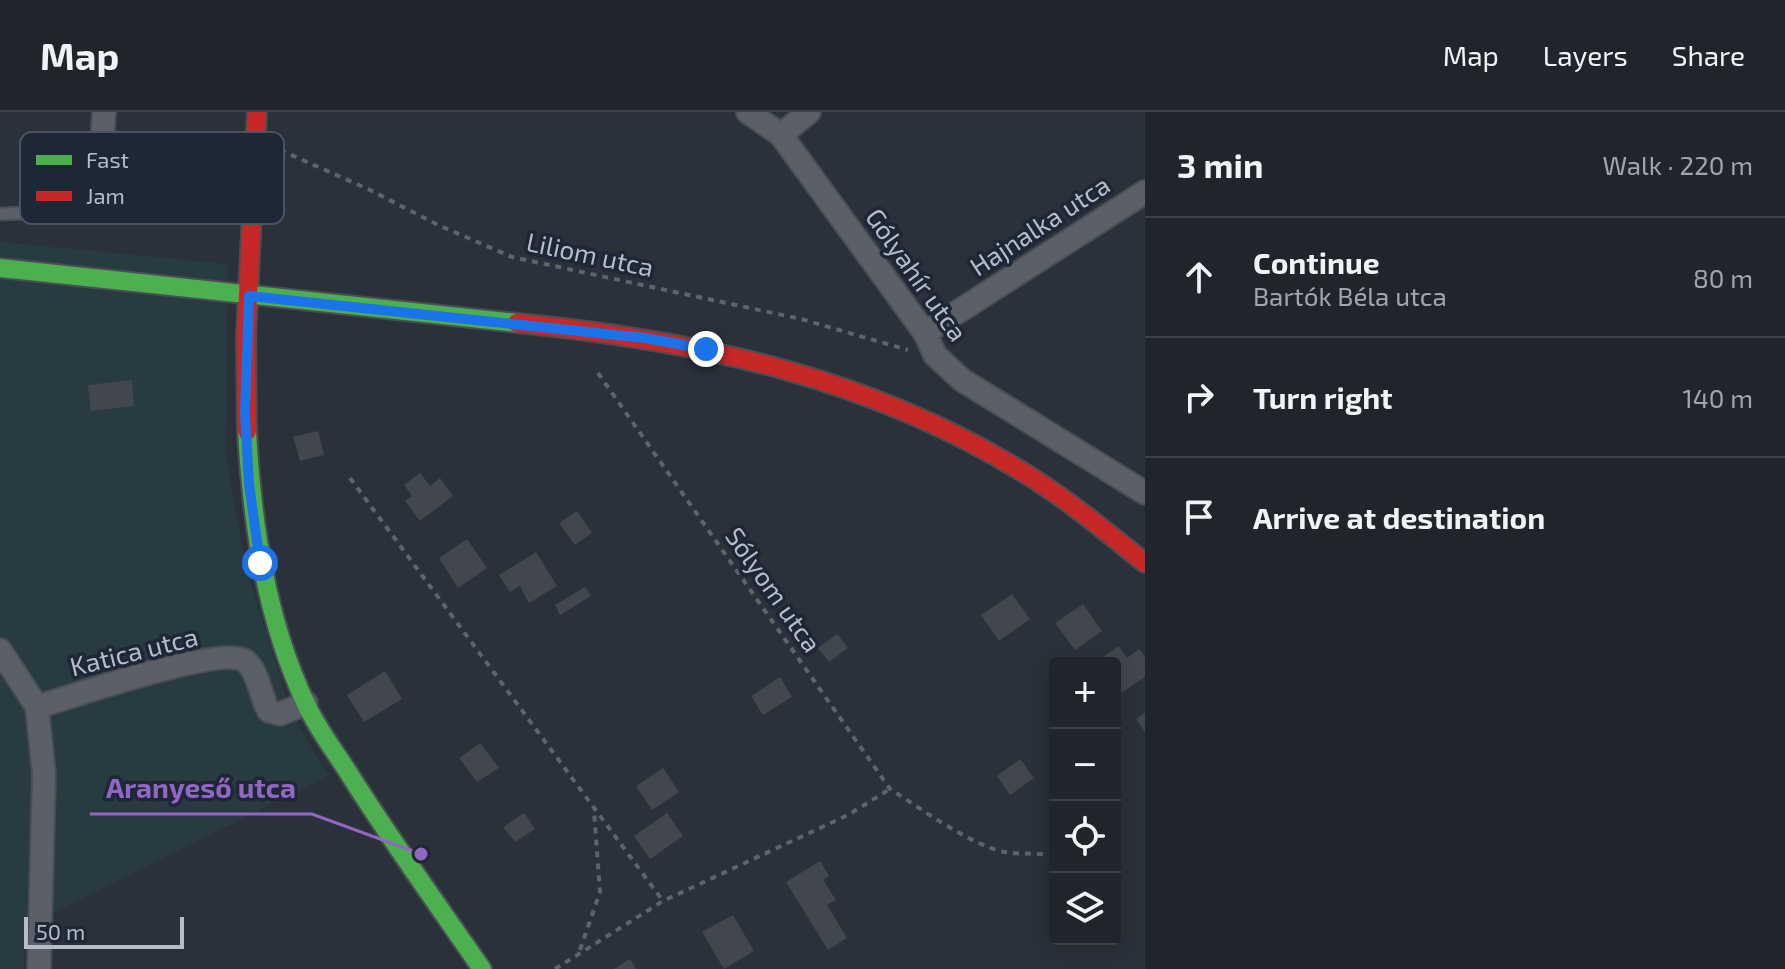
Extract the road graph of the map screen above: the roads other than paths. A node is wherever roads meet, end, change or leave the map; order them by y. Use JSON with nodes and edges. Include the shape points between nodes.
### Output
{"nodes":[{"id":1,"x":104,"y":112,"type":"edge"},
{"id":2,"x":257,"y":112,"type":"edge"},
{"id":3,"x":748,"y":112,"type":"edge"},
{"id":4,"x":809,"y":112,"type":"edge"},
{"id":5,"x":103,"y":132,"type":"edge"},
{"id":6,"x":256,"y":132,"type":"edge"},
{"id":7,"x":781,"y":135,"type":"junction"},
{"id":8,"x":1145,"y":192,"type":"edge"},
{"id":9,"x":20,"y":213,"type":"edge"},
{"id":10,"x":0,"y":214,"type":"edge"},
{"id":11,"x":252,"y":224,"type":"edge"},
{"id":12,"x":0,"y":268,"type":"edge"},
{"id":13,"x":249,"y":296,"type":"junction"},
{"id":14,"x":925,"y":333,"type":"junction"},
{"id":15,"x":1145,"y":493,"type":"edge"},
{"id":16,"x":1142,"y":554,"type":"edge"},
{"id":17,"x":0,"y":650,"type":"edge"},
{"id":18,"x":306,"y":703,"type":"junction"},
{"id":19,"x":37,"y":707,"type":"junction"},
{"id":20,"x":39,"y":969,"type":"edge"},
{"id":21,"x":482,"y":969,"type":"edge"}],
"edges":[{"from":1,"to":5,"type":"street"},
{"from":2,"to":6,"type":"main road"},
{"from":3,"to":7,"type":"street","name":"Gólyahír utca"},
{"from":4,"to":7,"type":"street"},
{"from":7,"to":14,"type":"street","name":"Gólyahír utca"},
{"from":8,"to":14,"type":"street","name":"Hajnalka utca"},
{"from":9,"to":10,"type":"lane"},
{"from":11,"to":13,"type":"main road"},
{"from":12,"to":13,"type":"main road"},
{"from":13,"to":16,"type":"main road","via":[[645,338],[806,374],[968,440]]},
{"from":13,"to":18,"type":"main road","via":[[245,413],[251,500],[260,563]]},
{"from":14,"to":15,"type":"street","name":"Gólyahír utca","via":[[935,355],[962,380]]},
{"from":17,"to":19,"type":"street"},
{"from":18,"to":19,"type":"street","name":"Katica utca","via":[[280,714],[269,711],[252,668],[230,657],[171,667]]},
{"from":18,"to":21,"type":"main road","via":[[364,800]]},
{"from":19,"to":20,"type":"street","via":[[44,774]]}]}
